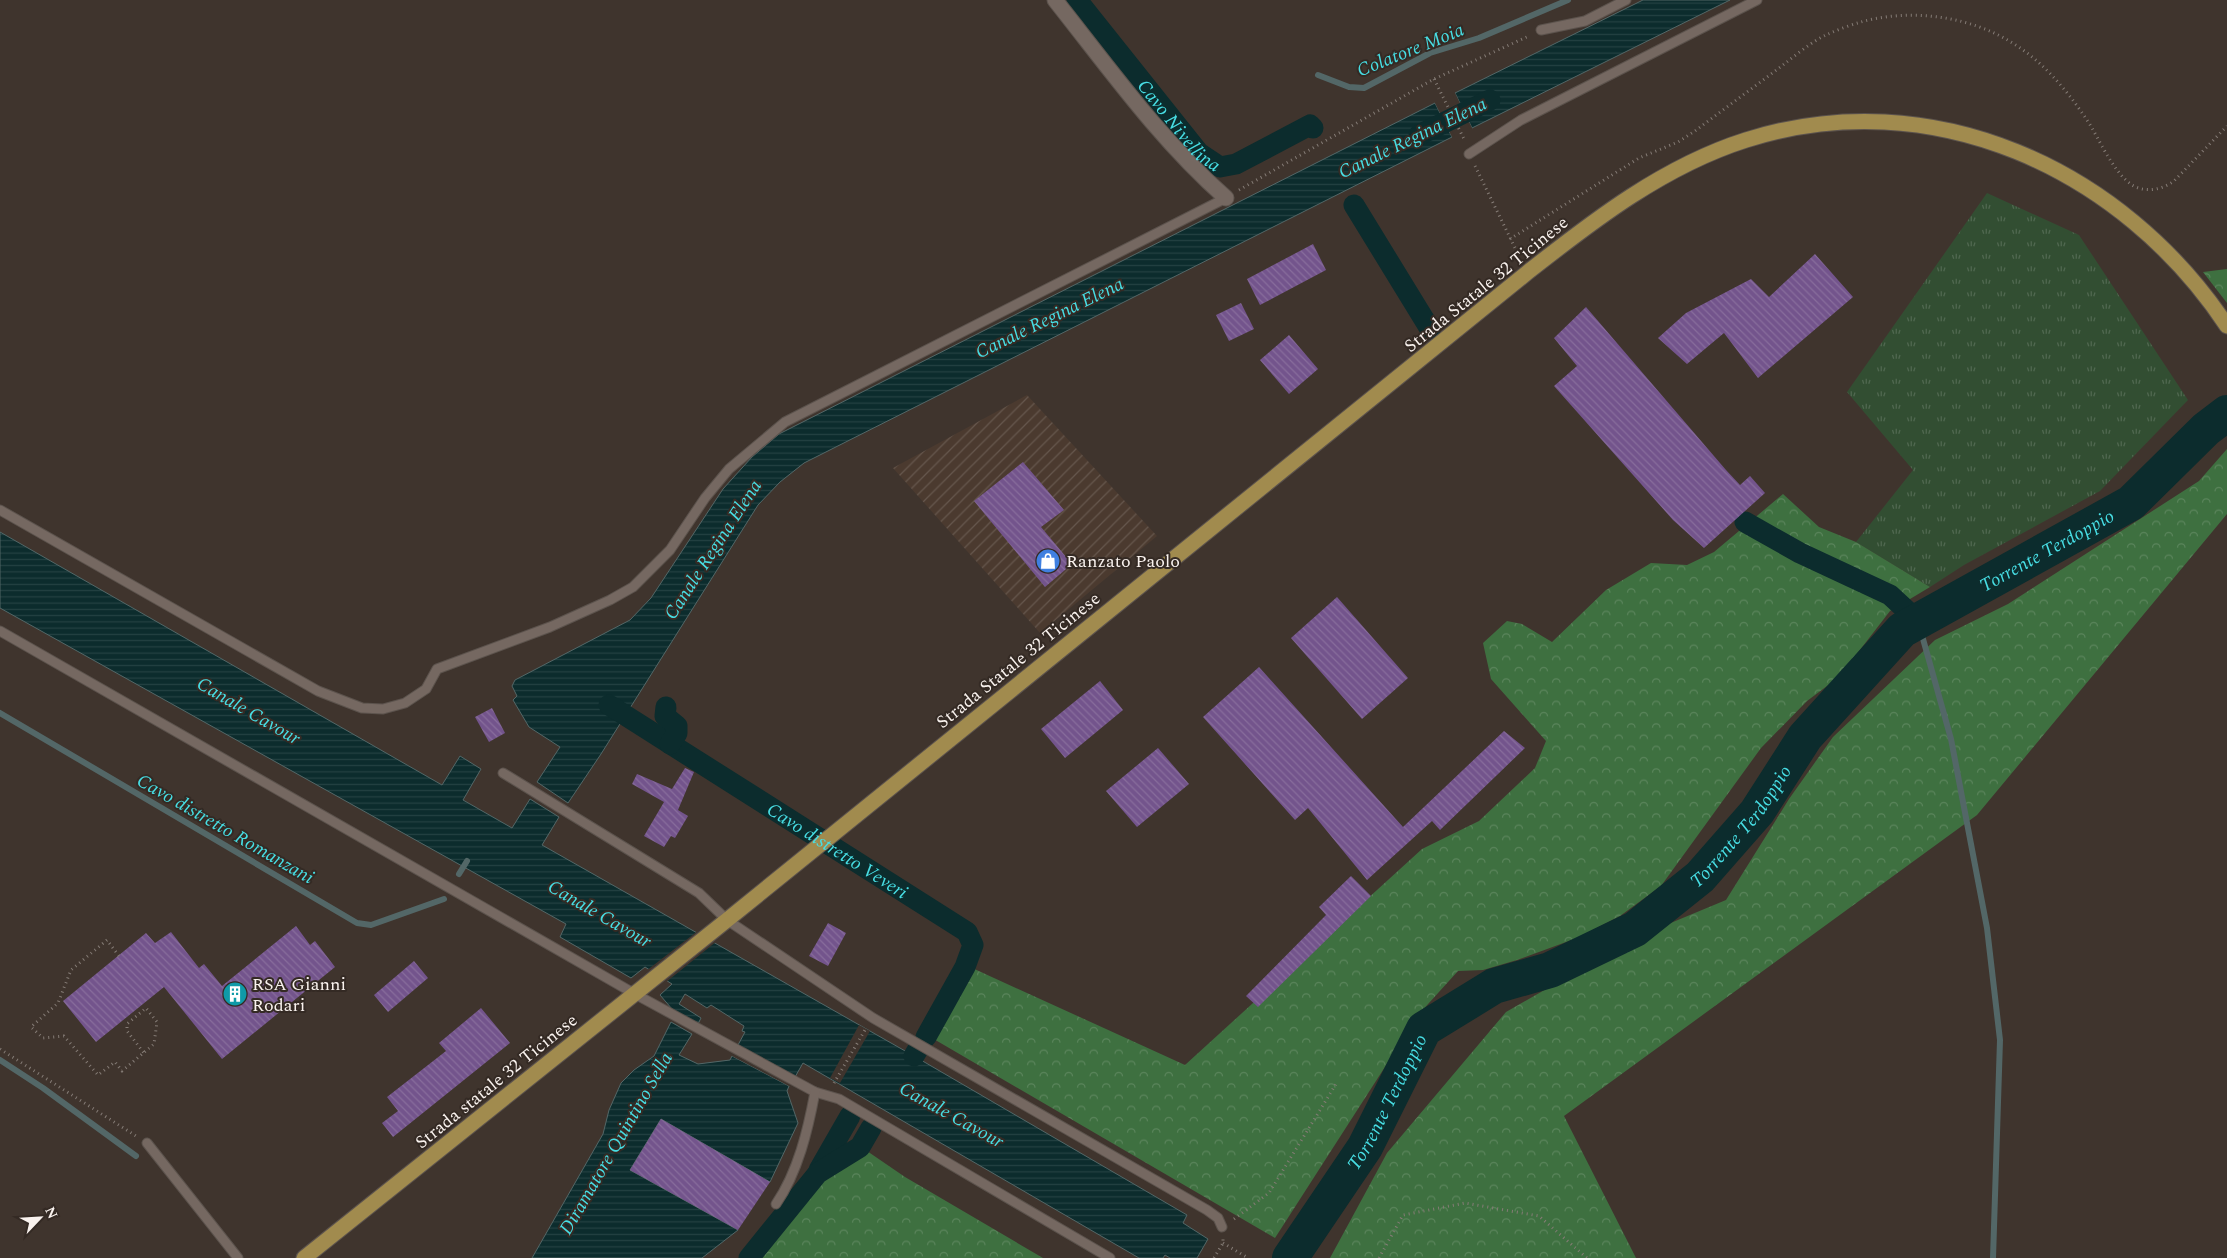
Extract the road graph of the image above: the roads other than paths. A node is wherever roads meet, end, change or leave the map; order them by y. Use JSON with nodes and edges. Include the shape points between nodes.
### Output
{"nodes":[{"id":1,"x":1055,"y":0,"type":"edge"},
{"id":2,"x":1626,"y":0,"type":"edge"},
{"id":3,"x":1757,"y":0,"type":"edge"},
{"id":4,"x":1541,"y":30,"type":"road end"},
{"id":5,"x":1469,"y":154,"type":"road end"},
{"id":6,"x":1226,"y":198,"type":"joint"},
{"id":7,"x":2227,"y":326,"type":"edge"},
{"id":8,"x":0,"y":510,"type":"edge"},
{"id":9,"x":0,"y":631,"type":"edge"},
{"id":10,"x":503,"y":773,"type":"dead end"},
{"id":11,"x":727,"y":920,"type":"junction"},
{"id":12,"x":635,"y":994,"type":"junction"},
{"id":13,"x":815,"y":1092,"type":"junction"},
{"id":14,"x":147,"y":1143,"type":"road end"},
{"id":15,"x":776,"y":1204,"type":"dead end"},
{"id":16,"x":1222,"y":1227,"type":"road end"},
{"id":17,"x":238,"y":1258,"type":"edge"},
{"id":18,"x":304,"y":1258,"type":"edge"},
{"id":19,"x":1110,"y":1258,"type":"edge"}],
"edges":[{"from":1,"to":6,"type":"street","via":[[1149,120]]},
{"from":2,"to":4,"type":"lane","via":[[1585,20]]},
{"from":3,"to":5,"type":"lane","via":[[1520,120]]},
{"from":6,"to":8,"type":"lane","via":[[784,422],[729,469],[670,550],[633,587],[550,628],[437,669],[426,689],[405,703],[383,709],[362,708],[318,691]]},
{"from":7,"to":11,"type":"main road","name":"Strada Statale 32 Ticinese","via":[[2153,239],[2114,206],[2044,163],[1974,136],[1946,129],[1882,122],[1821,124],[1777,131],[1712,152],[1632,196],[1528,272]]},
{"from":9,"to":12,"type":"lane"},
{"from":10,"to":11,"type":"lane","via":[[699,893]]},
{"from":11,"to":12,"type":"main road","name":"Strada statale 32 Ticinese"},
{"from":11,"to":16,"type":"lane","via":[[873,1018],[1207,1210],[1218,1218]]},
{"from":12,"to":13,"type":"lane"},
{"from":12,"to":18,"type":"main road","name":"Strada statale 32 Ticinese"},
{"from":13,"to":15,"type":"lane","via":[[796,1162]]},
{"from":13,"to":19,"type":"lane","via":[[839,1099]]},
{"from":14,"to":17,"type":"lane"}]}
